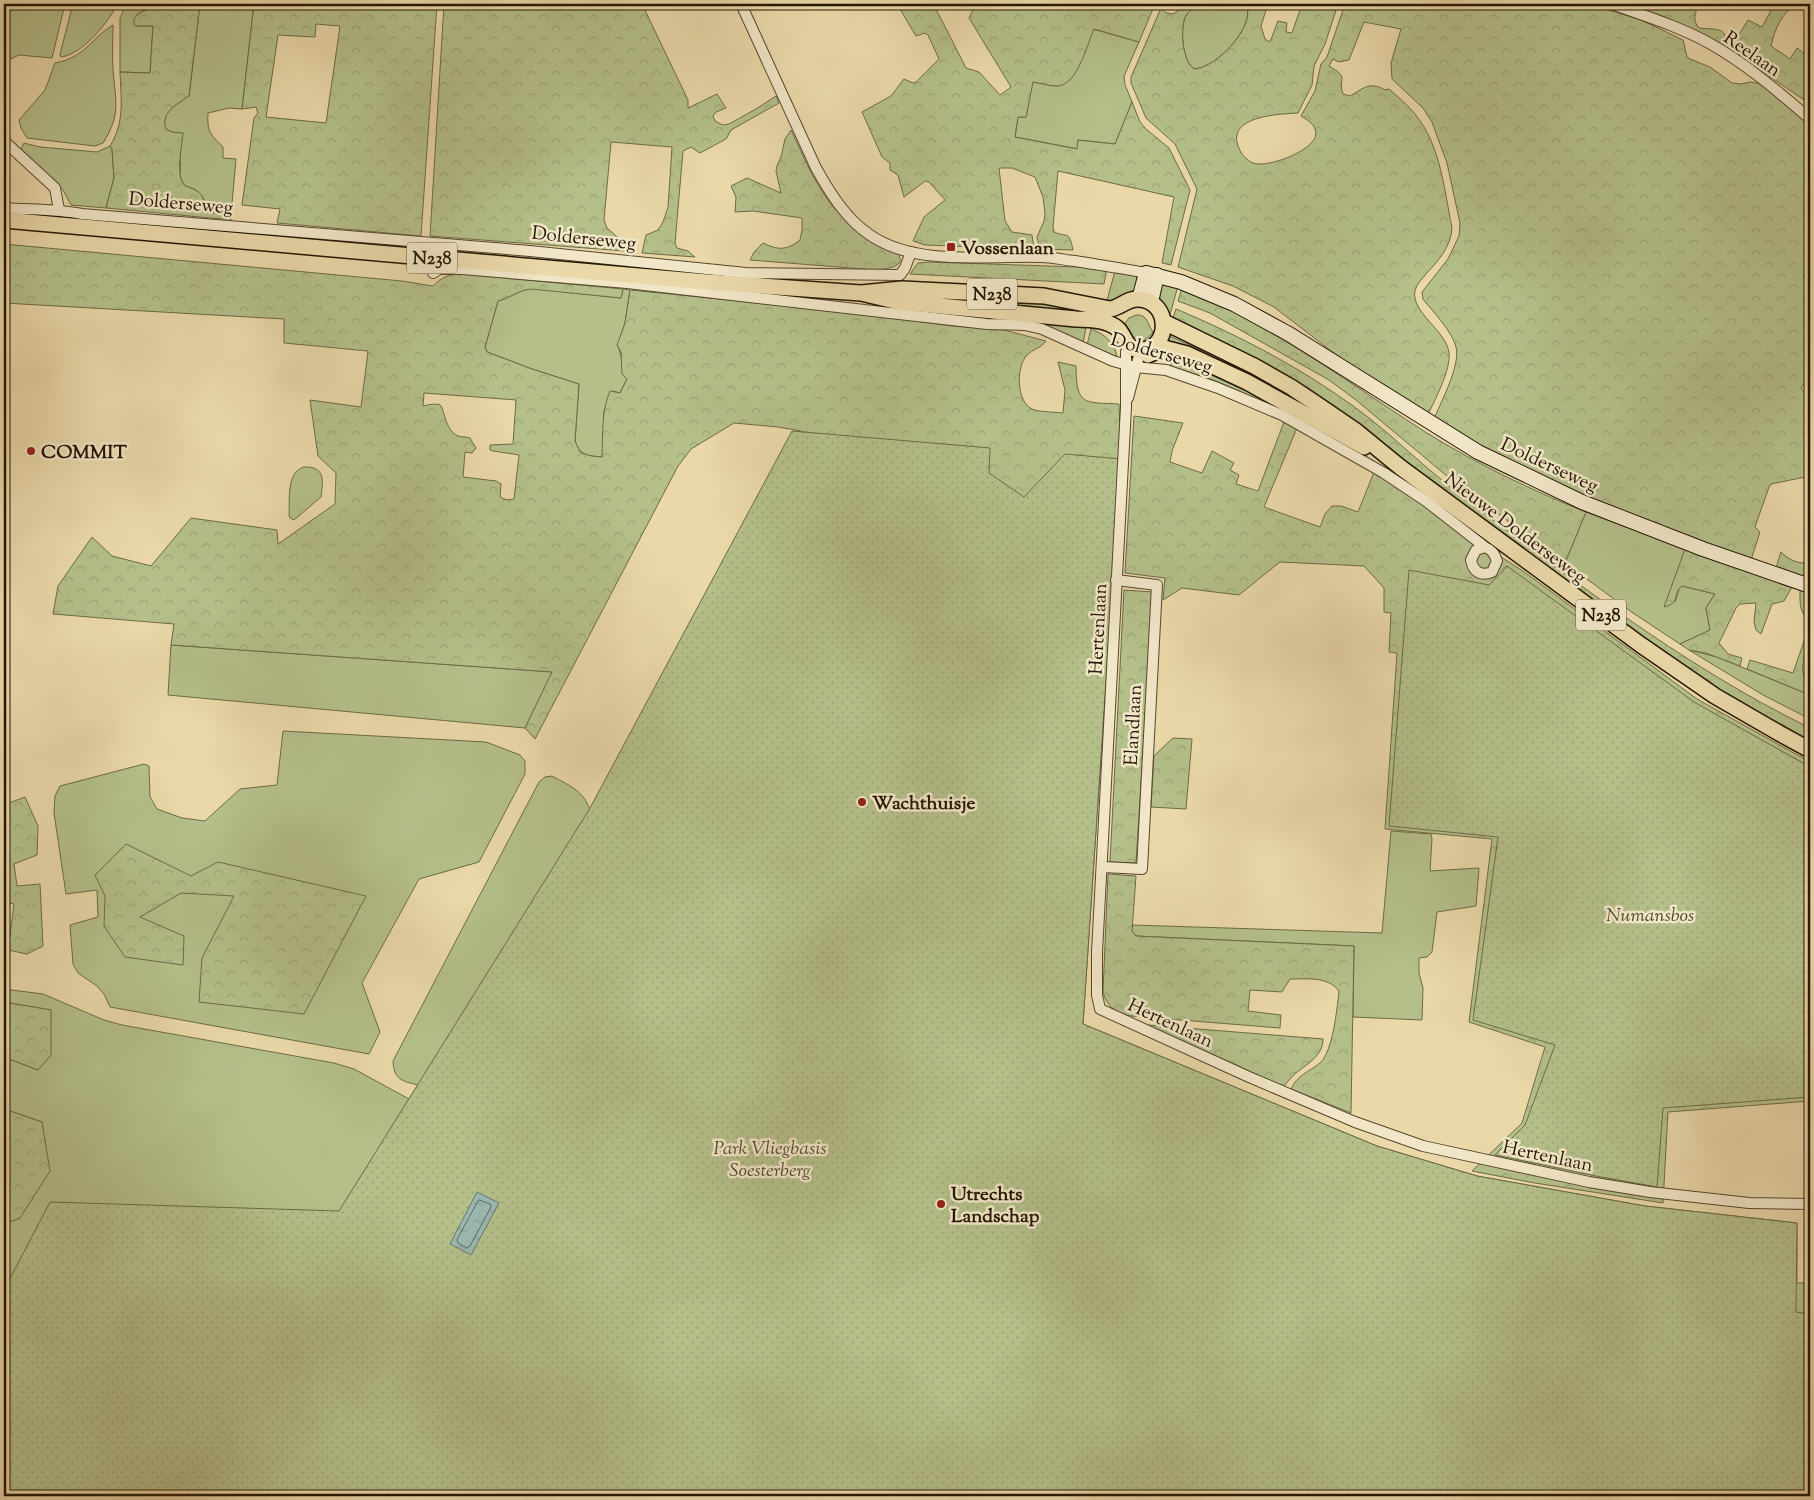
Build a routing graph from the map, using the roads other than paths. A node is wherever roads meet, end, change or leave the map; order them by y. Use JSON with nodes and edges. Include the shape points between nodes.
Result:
{"nodes":[{"id":1,"x":741,"y":4,"type":"edge"},
{"id":2,"x":1612,"y":4,"type":"edge"},
{"id":3,"x":1810,"y":119,"type":"edge"},
{"id":4,"x":4,"y":142,"type":"edge"},
{"id":5,"x":4,"y":208,"type":"edge"},
{"id":6,"x":59,"y":210,"type":"junction"},
{"id":7,"x":4,"y":220,"type":"edge"},
{"id":8,"x":911,"y":252,"type":"junction"},
{"id":9,"x":432,"y":272,"type":"dead end"},
{"id":10,"x":1151,"y":274,"type":"junction"},
{"id":11,"x":861,"y":293,"type":"junction"},
{"id":12,"x":1137,"y":303,"type":"junction"},
{"id":13,"x":1163,"y":326,"type":"junction"},
{"id":14,"x":1115,"y":330,"type":"junction"},
{"id":15,"x":1133,"y":358,"type":"junction"},
{"id":16,"x":1400,"y":467,"type":"junction"},
{"id":17,"x":1485,"y":547,"type":"dead end"},
{"id":18,"x":1116,"y":580,"type":"junction"},
{"id":19,"x":1810,"y":586,"type":"edge"},
{"id":20,"x":1810,"y":750,"type":"edge"},
{"id":21,"x":1103,"y":867,"type":"junction"},
{"id":22,"x":1810,"y":1204,"type":"edge"}],
"edges":[{"from":1,"to":8,"type":"street","via":[[829,190],[844,211],[869,235]]},
{"from":2,"to":3,"type":"street","name":"Reelaan","via":[[1710,44],[1770,85]]},
{"from":4,"to":6,"type":"street","via":[[55,188]]},
{"from":5,"to":6,"type":"street","name":"Dolderseweg"},
{"from":6,"to":8,"type":"street","name":"Dolderseweg","via":[[746,273],[900,275]]},
{"from":7,"to":11,"type":"main road","name":"Dolderseweg","number":"N238"},
{"from":8,"to":10,"type":"street","name":"Dolderseweg","via":[[950,256],[1043,257]]},
{"from":9,"to":15,"type":"street","name":"Dolderseweg","via":[[462,269],[627,283],[987,324],[1025,325]]},
{"from":10,"to":12,"type":"main road"},
{"from":10,"to":19,"type":"main road","name":"Dolderseweg","via":[[1181,282],[1234,304],[1478,452],[1582,502]]},
{"from":11,"to":12,"type":"main road","name":"Dolderseweg","number":"N238","via":[[902,289],[1044,296],[1110,309]]},
{"from":11,"to":14,"type":"main road","name":"Dolderseweg","number":"N238","via":[[899,302],[1076,319],[1084,324]]},
{"from":12,"to":13,"type":"main road","via":[[1160,311]]},
{"from":12,"to":14,"type":"main road","via":[[1122,313]]},
{"from":13,"to":15,"type":"main road","via":[[1161,336],[1154,344]]},
{"from":13,"to":16,"type":"main road","name":"Nieuwe Dolderseweg","number":"N238","via":[[1198,337],[1291,387],[1356,431]]},
{"from":14,"to":15,"type":"main road","via":[[1120,347]]},
{"from":15,"to":16,"type":"main road","name":"Nieuwe Dolderseweg","number":"N238","via":[[1164,348],[1173,349],[1247,382]]},
{"from":15,"to":17,"type":"street","name":"Dolderseweg","via":[[1282,415],[1384,473]]},
{"from":15,"to":18,"type":"street","name":"Hertenlaan","via":[[1131,391],[1126,407]]},
{"from":16,"to":20,"type":"main road","name":"Nieuwe Dolderseweg","number":"N238","via":[[1641,645],[1724,701]]},
{"from":18,"to":21,"type":"street","name":"Hertenlaan"},
{"from":18,"to":21,"type":"street","name":"Elandlaan","via":[[1157,585],[1142,869]]},
{"from":21,"to":22,"type":"street","name":"Hertenlaan","via":[[1097,952],[1100,1009],[1355,1122],[1423,1146],[1589,1182],[1642,1190],[1749,1203]]}]}
